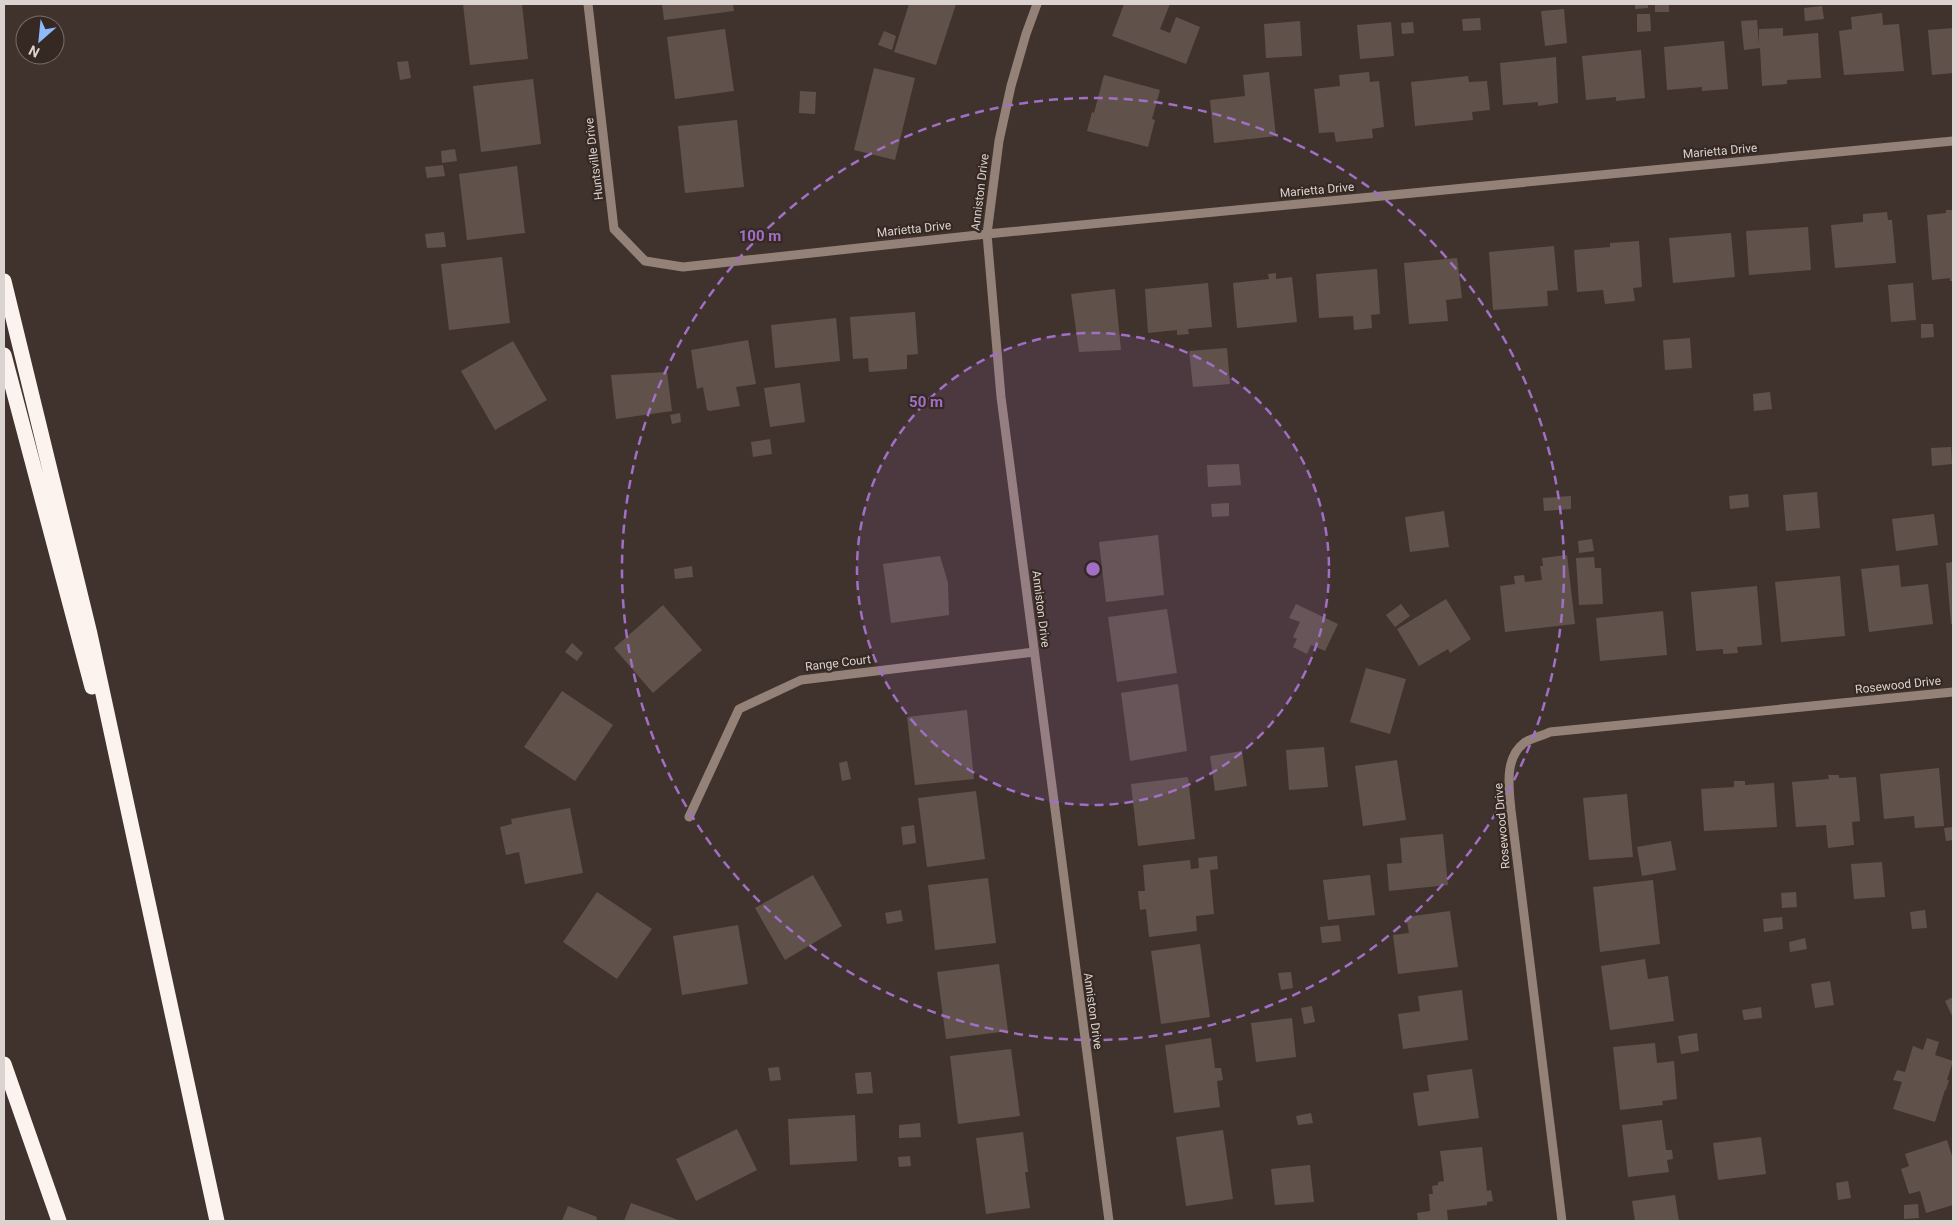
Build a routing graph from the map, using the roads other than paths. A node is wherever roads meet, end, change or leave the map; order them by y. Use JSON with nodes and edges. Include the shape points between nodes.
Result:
{"nodes":[{"id":1,"x":588,"y":4,"type":"edge"},
{"id":2,"x":1037,"y":4,"type":"edge"},
{"id":3,"x":1953,"y":141,"type":"edge"},
{"id":4,"x":987,"y":234,"type":"junction"},
{"id":5,"x":684,"y":267,"type":"joint"},
{"id":6,"x":4,"y":281,"type":"edge"},
{"id":7,"x":4,"y":355,"type":"edge"},
{"id":8,"x":1034,"y":652,"type":"junction"},
{"id":9,"x":1953,"y":692,"type":"edge"},
{"id":10,"x":689,"y":817,"type":"dead end"},
{"id":11,"x":4,"y":1064,"type":"edge"},
{"id":12,"x":59,"y":1221,"type":"edge"},
{"id":13,"x":217,"y":1221,"type":"edge"},
{"id":14,"x":1108,"y":1221,"type":"edge"},
{"id":15,"x":1562,"y":1221,"type":"edge"}],
"edges":[{"from":1,"to":5,"type":"street","name":"Huntsville Drive","via":[[614,229],[645,261]]},
{"from":2,"to":4,"type":"street","name":"Anniston Drive","via":[[1016,69],[999,141]]},
{"from":3,"to":4,"type":"street","name":"Marietta Drive"},
{"from":4,"to":5,"type":"street","name":"Marietta Drive"},
{"from":4,"to":8,"type":"street","name":"Anniston Drive","via":[[1001,396]]},
{"from":6,"to":13,"type":"highway","via":[[90,634]]},
{"from":7,"to":13,"type":"highway","via":[[130,833]]},
{"from":8,"to":10,"type":"street","name":"Range Court","via":[[801,680],[739,709]]},
{"from":8,"to":14,"type":"street","name":"Anniston Drive"},
{"from":9,"to":15,"type":"street","name":"Rosewood Drive","via":[[1550,732],[1525,742],[1517,750],[1508,784]]},
{"from":11,"to":12,"type":"highway"}]}
